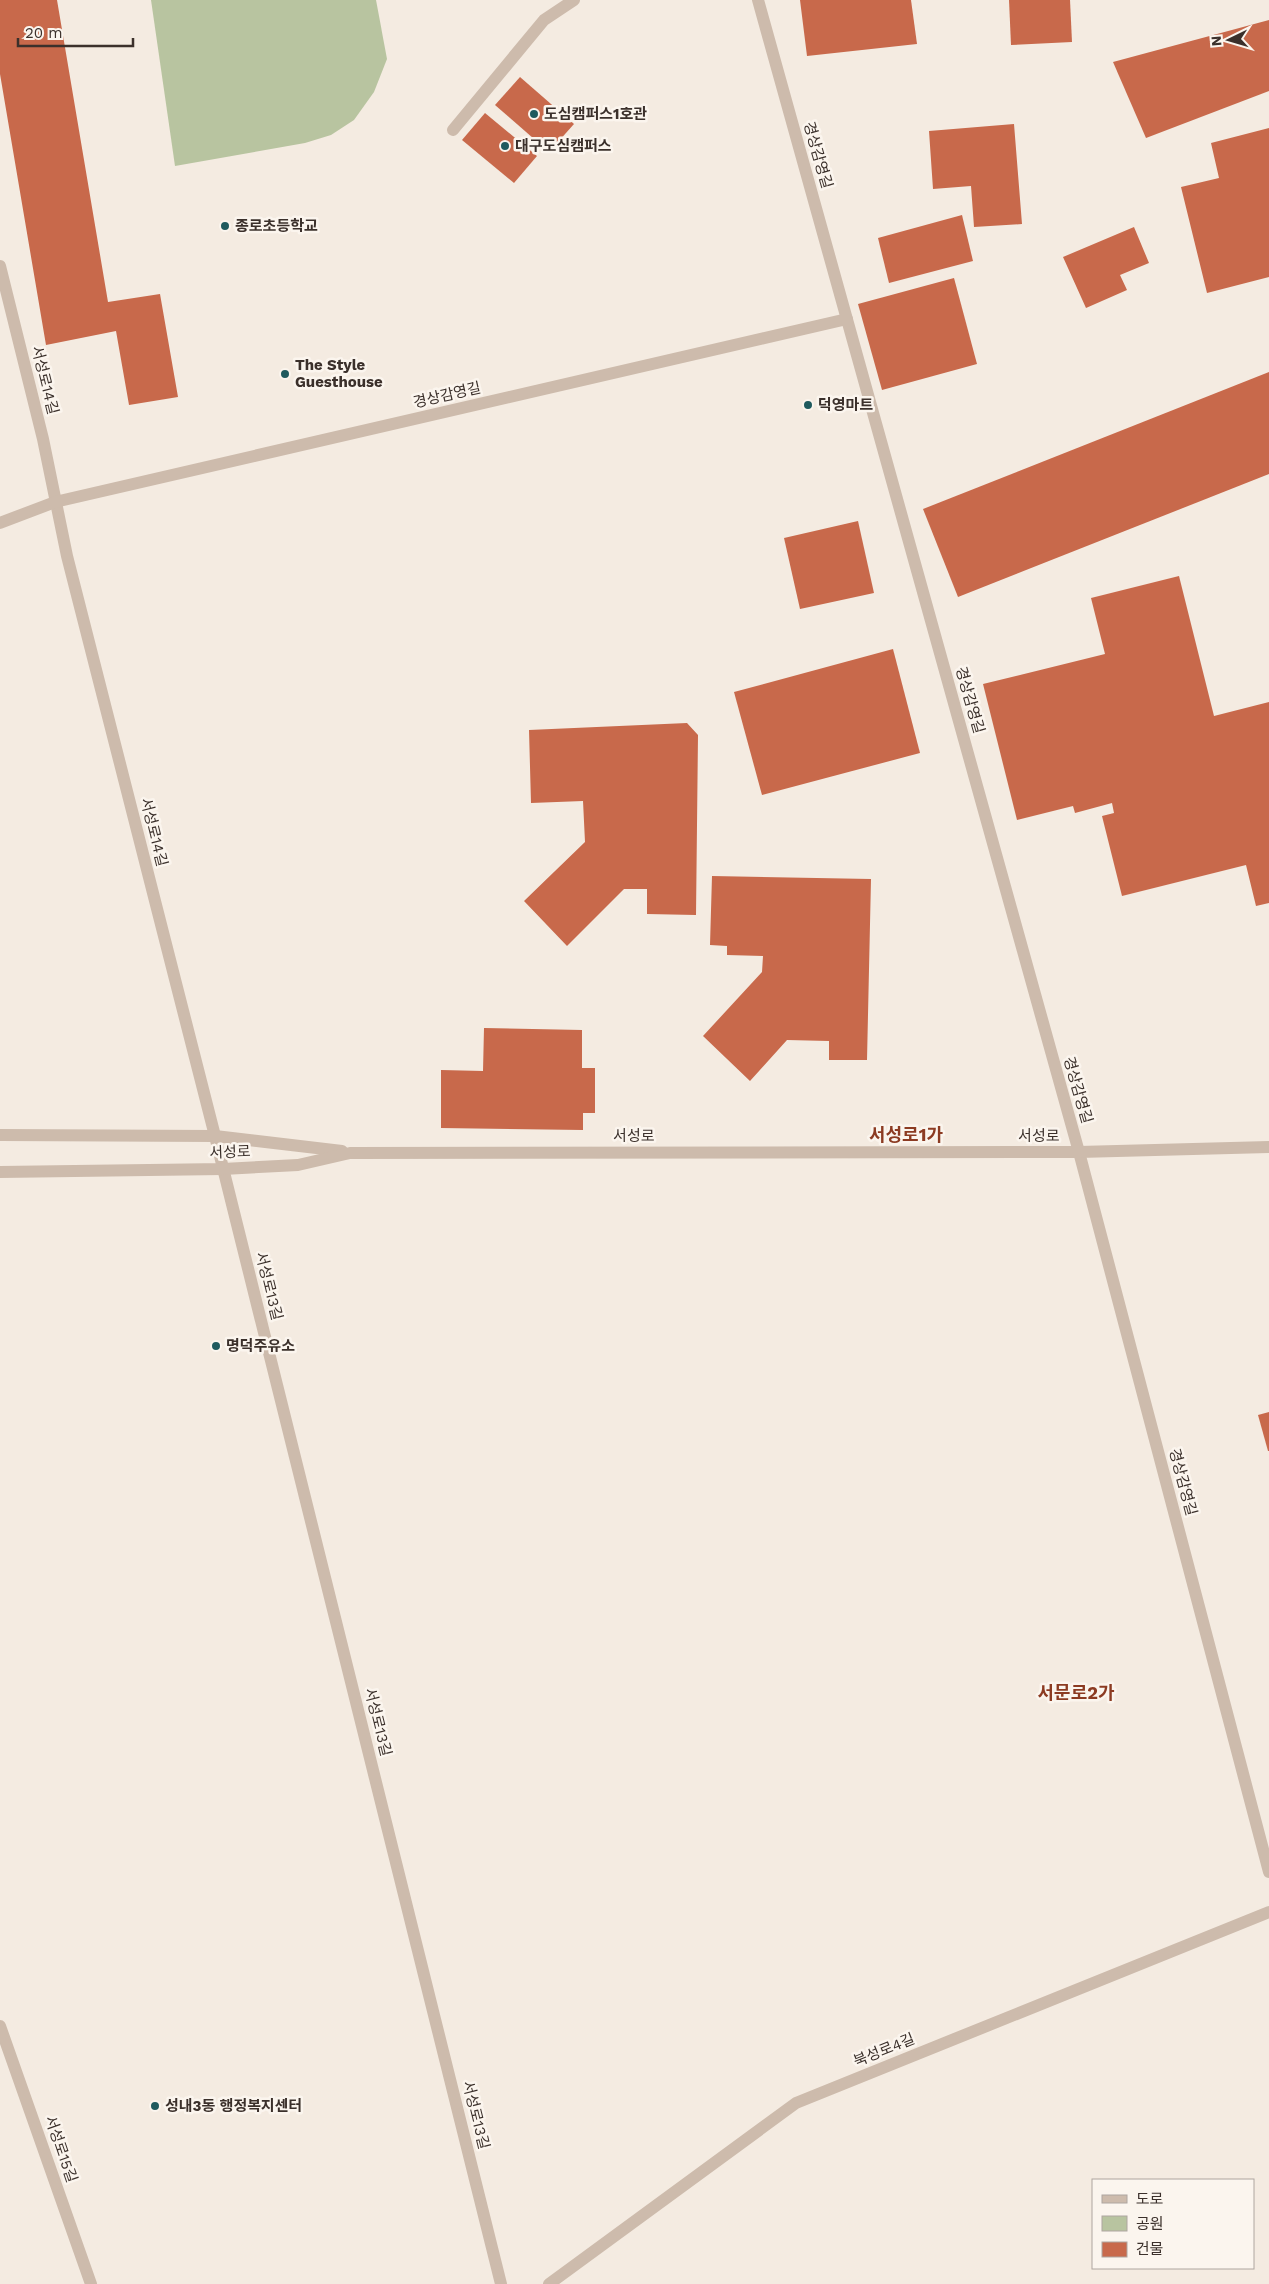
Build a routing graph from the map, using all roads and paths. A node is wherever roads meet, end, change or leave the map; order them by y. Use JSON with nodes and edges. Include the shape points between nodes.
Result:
{"nodes":[{"id":1,"x":574,"y":0,"type":"edge"},
{"id":2,"x":758,"y":0,"type":"edge"},
{"id":3,"x":452,"y":130,"type":"dead end"},
{"id":4,"x":0,"y":266,"type":"edge"},
{"id":5,"x":847,"y":319,"type":"junction"},
{"id":6,"x":54,"y":502,"type":"junction"},
{"id":7,"x":0,"y":523,"type":"edge"},
{"id":8,"x":0,"y":1135,"type":"edge"},
{"id":9,"x":215,"y":1136,"type":"junction"},
{"id":10,"x":1269,"y":1147,"type":"edge"},
{"id":11,"x":350,"y":1152,"type":"junction"},
{"id":12,"x":1079,"y":1152,"type":"junction"},
{"id":13,"x":223,"y":1169,"type":"junction"},
{"id":14,"x":0,"y":1172,"type":"edge"},
{"id":15,"x":1269,"y":1872,"type":"edge"},
{"id":16,"x":1269,"y":1912,"type":"edge"},
{"id":17,"x":0,"y":2026,"type":"edge"},
{"id":18,"x":91,"y":2284,"type":"edge"},
{"id":19,"x":501,"y":2284,"type":"edge"},
{"id":20,"x":549,"y":2284,"type":"edge"}],
"edges":[{"from":1,"to":3,"type":"street","via":[[544,20]]},
{"from":2,"to":5,"type":"street","name":"경상감영길"},
{"from":4,"to":6,"type":"street","name":"서성로14길","via":[[43,439]]},
{"from":5,"to":6,"type":"street","name":"경상감영길"},
{"from":5,"to":12,"type":"street","name":"경상감영길"},
{"from":6,"to":7,"type":"street"},
{"from":6,"to":9,"type":"street","name":"서성로14길"},
{"from":8,"to":9,"type":"street","name":"서성로"},
{"from":9,"to":11,"type":"street","name":"서성로"},
{"from":9,"to":13,"type":"street","name":"서성로14길"},
{"from":10,"to":12,"type":"street","name":"서성로"},
{"from":11,"to":12,"type":"street","name":"서성로"},
{"from":11,"to":13,"type":"street","name":"서성로","via":[[298,1165]]},
{"from":12,"to":15,"type":"street","name":"경상감영길"},
{"from":13,"to":14,"type":"street","name":"서성로"},
{"from":13,"to":19,"type":"street","name":"서성로13길"},
{"from":16,"to":20,"type":"street","name":"북성로4길","via":[[796,2103]]},
{"from":17,"to":18,"type":"street","name":"서성로15길"}]}
